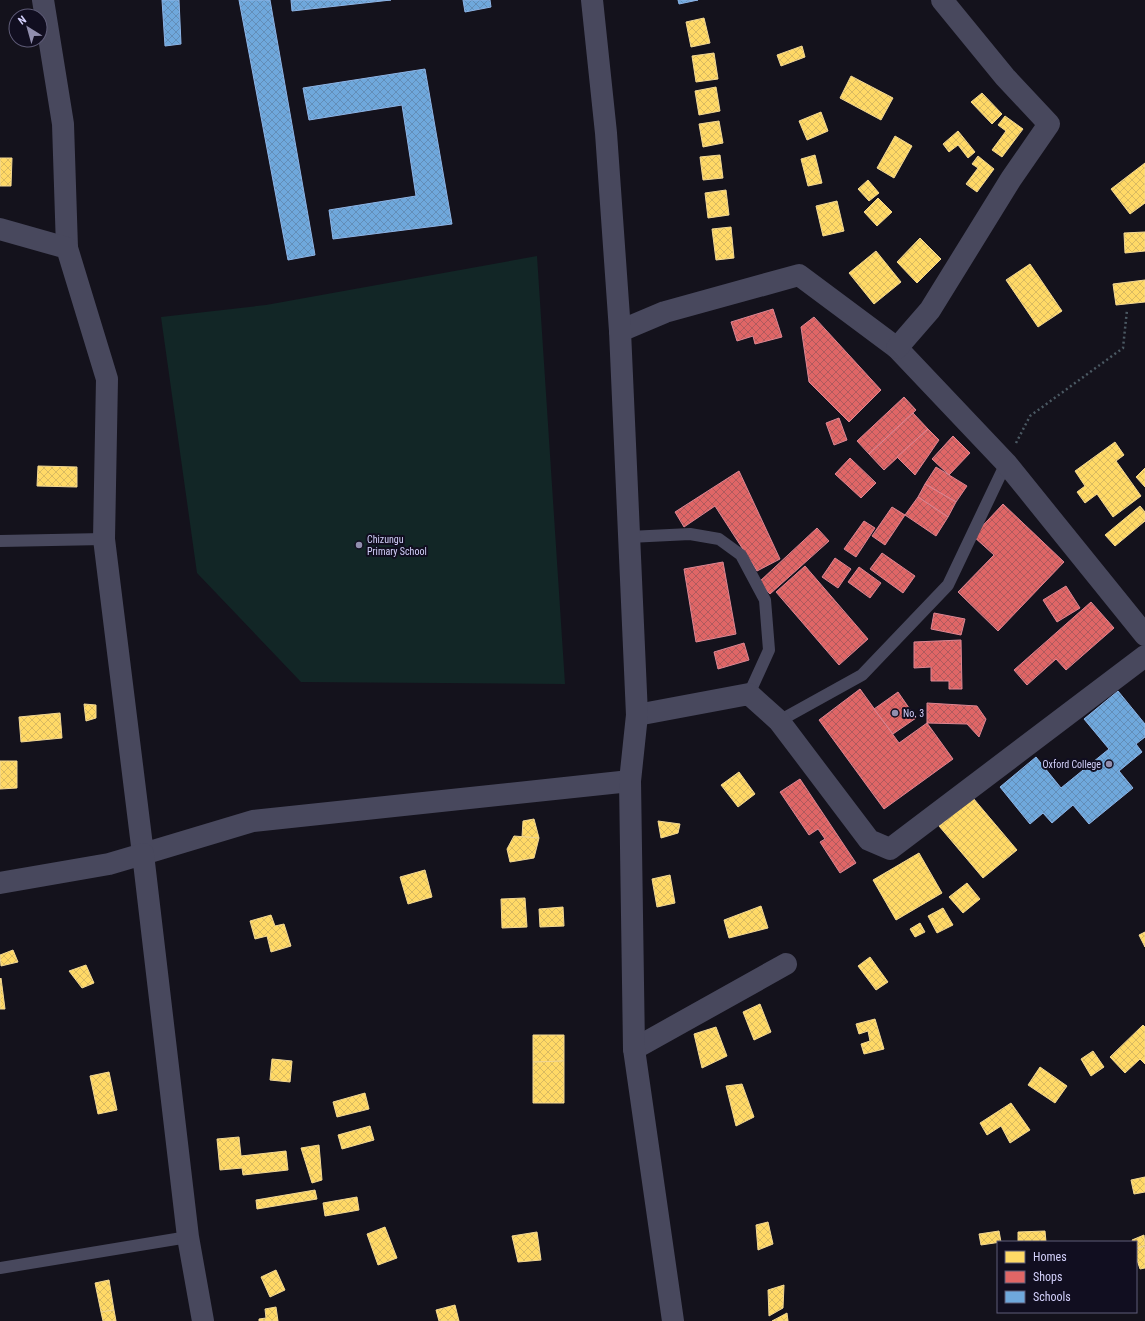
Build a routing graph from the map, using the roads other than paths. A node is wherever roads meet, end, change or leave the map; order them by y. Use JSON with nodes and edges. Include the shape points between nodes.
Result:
{"nodes":[{"id":1,"x":43,"y":0,"type":"edge"},
{"id":2,"x":592,"y":0,"type":"edge"},
{"id":3,"x":942,"y":0,"type":"edge"},
{"id":4,"x":0,"y":228,"type":"edge"},
{"id":5,"x":67,"y":248,"type":"junction"},
{"id":6,"x":620,"y":331,"type":"junction"},
{"id":7,"x":897,"y":348,"type":"junction"},
{"id":8,"x":1006,"y":463,"type":"junction"},
{"id":9,"x":629,"y":537,"type":"junction"},
{"id":10,"x":104,"y":539,"type":"junction"},
{"id":11,"x":0,"y":541,"type":"edge"},
{"id":12,"x":1145,"y":635,"type":"edge"},
{"id":13,"x":1145,"y":656,"type":"edge"},
{"id":14,"x":749,"y":694,"type":"junction"},
{"id":15,"x":637,"y":715,"type":"junction"},
{"id":16,"x":779,"y":721,"type":"junction"},
{"id":17,"x":630,"y":781,"type":"junction"},
{"id":18,"x":143,"y":854,"type":"junction"},
{"id":19,"x":0,"y":883,"type":"edge"},
{"id":20,"x":786,"y":964,"type":"dead end"},
{"id":21,"x":634,"y":1049,"type":"junction"},
{"id":22,"x":188,"y":1237,"type":"junction"},
{"id":23,"x":0,"y":1268,"type":"edge"},
{"id":24,"x":203,"y":1321,"type":"edge"},
{"id":25,"x":673,"y":1321,"type":"edge"}],
"edges":[{"from":1,"to":5,"type":"street","via":[[62,124]]},
{"from":2,"to":6,"type":"street","via":[[606,133]]},
{"from":3,"to":7,"type":"street","via":[[1005,77],[1049,124],[1011,179],[930,310]]},
{"from":4,"to":5,"type":"street"},
{"from":5,"to":10,"type":"street","via":[[106,379]]},
{"from":6,"to":7,"type":"street","via":[[665,312],[799,275]]},
{"from":6,"to":9,"type":"street"},
{"from":7,"to":8,"type":"street"},
{"from":8,"to":12,"type":"street"},
{"from":8,"to":16,"type":"lane","via":[[948,585],[862,675]]},
{"from":9,"to":14,"type":"lane","via":[[690,534],[719,540],[741,555],[765,600],[769,650]]},
{"from":9,"to":15,"type":"street"},
{"from":10,"to":11,"type":"lane"},
{"from":10,"to":18,"type":"street"},
{"from":13,"to":16,"type":"street","via":[[890,849],[869,840]]},
{"from":14,"to":15,"type":"street"},
{"from":14,"to":16,"type":"street"},
{"from":15,"to":17,"type":"street"},
{"from":17,"to":18,"type":"street","via":[[253,821]]},
{"from":17,"to":21,"type":"street"},
{"from":18,"to":19,"type":"street","via":[[109,864]]},
{"from":18,"to":22,"type":"street"},
{"from":20,"to":21,"type":"street"},
{"from":21,"to":25,"type":"street"},
{"from":22,"to":23,"type":"lane"},
{"from":22,"to":24,"type":"street"}]}
